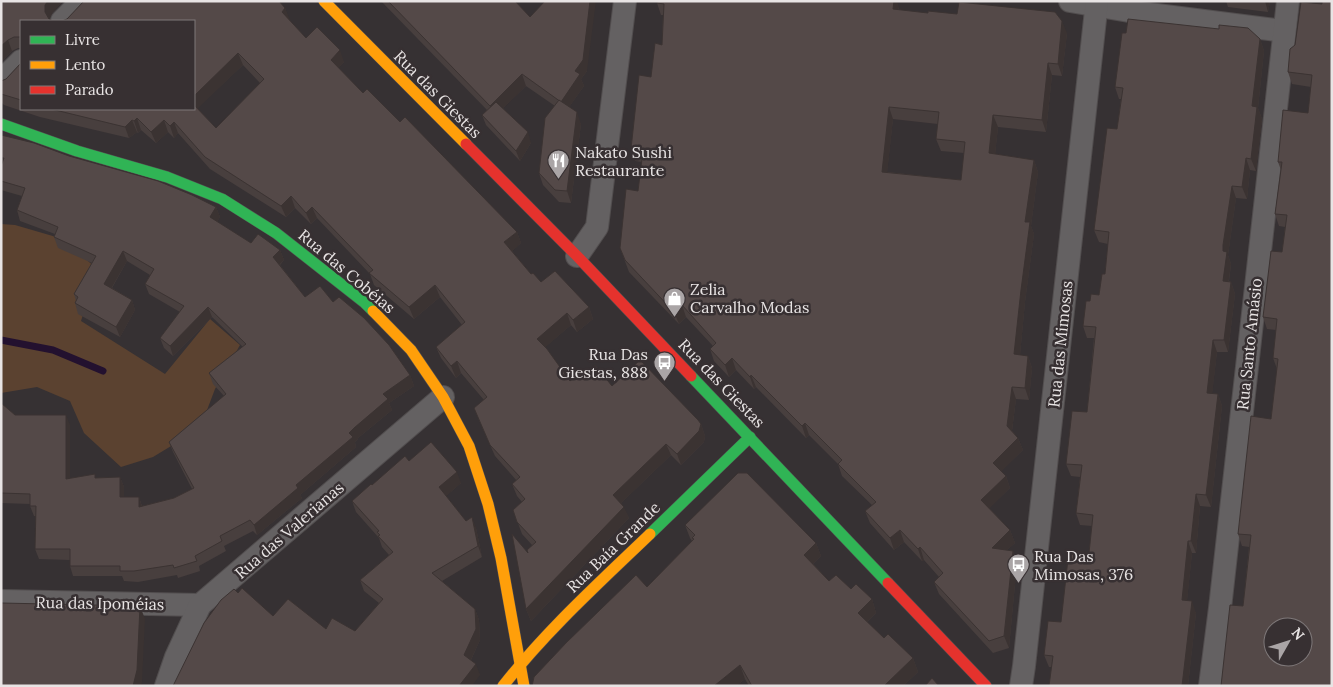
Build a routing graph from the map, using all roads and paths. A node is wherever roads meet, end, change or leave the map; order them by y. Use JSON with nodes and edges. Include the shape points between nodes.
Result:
{"nodes":[{"id":1,"x":82,"y":1,"type":"edge"},
{"id":2,"x":324,"y":1,"type":"edge"},
{"id":3,"x":626,"y":1,"type":"edge"},
{"id":4,"x":1070,"y":1,"type":"edge"},
{"id":5,"x":1288,"y":1,"type":"edge"},
{"id":6,"x":1097,"y":3,"type":"edge"},
{"id":7,"x":63,"y":20,"type":"edge"},
{"id":8,"x":1284,"y":31,"type":"junction"},
{"id":9,"x":20,"y":62,"type":"edge"},
{"id":10,"x":1,"y":81,"type":"edge"},
{"id":11,"x":1,"y":124,"type":"edge"},
{"id":12,"x":577,"y":256,"type":"junction"},
{"id":13,"x":443,"y":397,"type":"junction"},
{"id":14,"x":750,"y":436,"type":"junction"},
{"id":15,"x":1,"y":601,"type":"edge"},
{"id":16,"x":200,"y":605,"type":"junction"},
{"id":17,"x":521,"y":663,"type":"junction"},
{"id":18,"x":166,"y":686,"type":"edge"},
{"id":19,"x":503,"y":686,"type":"edge"},
{"id":20,"x":524,"y":686,"type":"edge"},
{"id":21,"x":986,"y":686,"type":"edge"},
{"id":22,"x":1021,"y":686,"type":"edge"},
{"id":23,"x":1210,"y":686,"type":"edge"}],
"edges":[{"from":1,"to":7,"type":"street"},
{"from":2,"to":12,"type":"main road","name":"Rua das Giestas"},
{"from":3,"to":12,"type":"street","via":[[598,227]]},
{"from":4,"to":6,"type":"street"},
{"from":5,"to":8,"type":"street","name":"Rua Santo Amásio"},
{"from":6,"to":8,"type":"street","via":[[1141,13]]},
{"from":6,"to":22,"type":"street","name":"Rua das Mimosas"},
{"from":8,"to":23,"type":"street","name":"Rua Santo Amásio"},
{"from":9,"to":10,"type":"street"},
{"from":11,"to":13,"type":"main road","name":"Rua das Cobéias","via":[[77,151],[167,177],[230,204],[276,233],[365,303],[411,350]]},
{"from":12,"to":14,"type":"main road","name":"Rua das Giestas"},
{"from":13,"to":16,"type":"street","name":"Rua das Valerianas"},
{"from":13,"to":17,"type":"main road","name":"Rua das Cobéias","via":[[469,446],[488,504]]},
{"from":14,"to":17,"type":"main road","name":"Rua Baía Grande"},
{"from":14,"to":21,"type":"main road","name":"Rua das Giestas"},
{"from":15,"to":16,"type":"street","name":"Rua das Ipoméias"},
{"from":16,"to":18,"type":"street","name":"Rua das Valerianas"},
{"from":17,"to":19,"type":"main road","name":"Rua Baía Grande"},
{"from":17,"to":20,"type":"main road","name":"Rua das Cobéias"}]}
